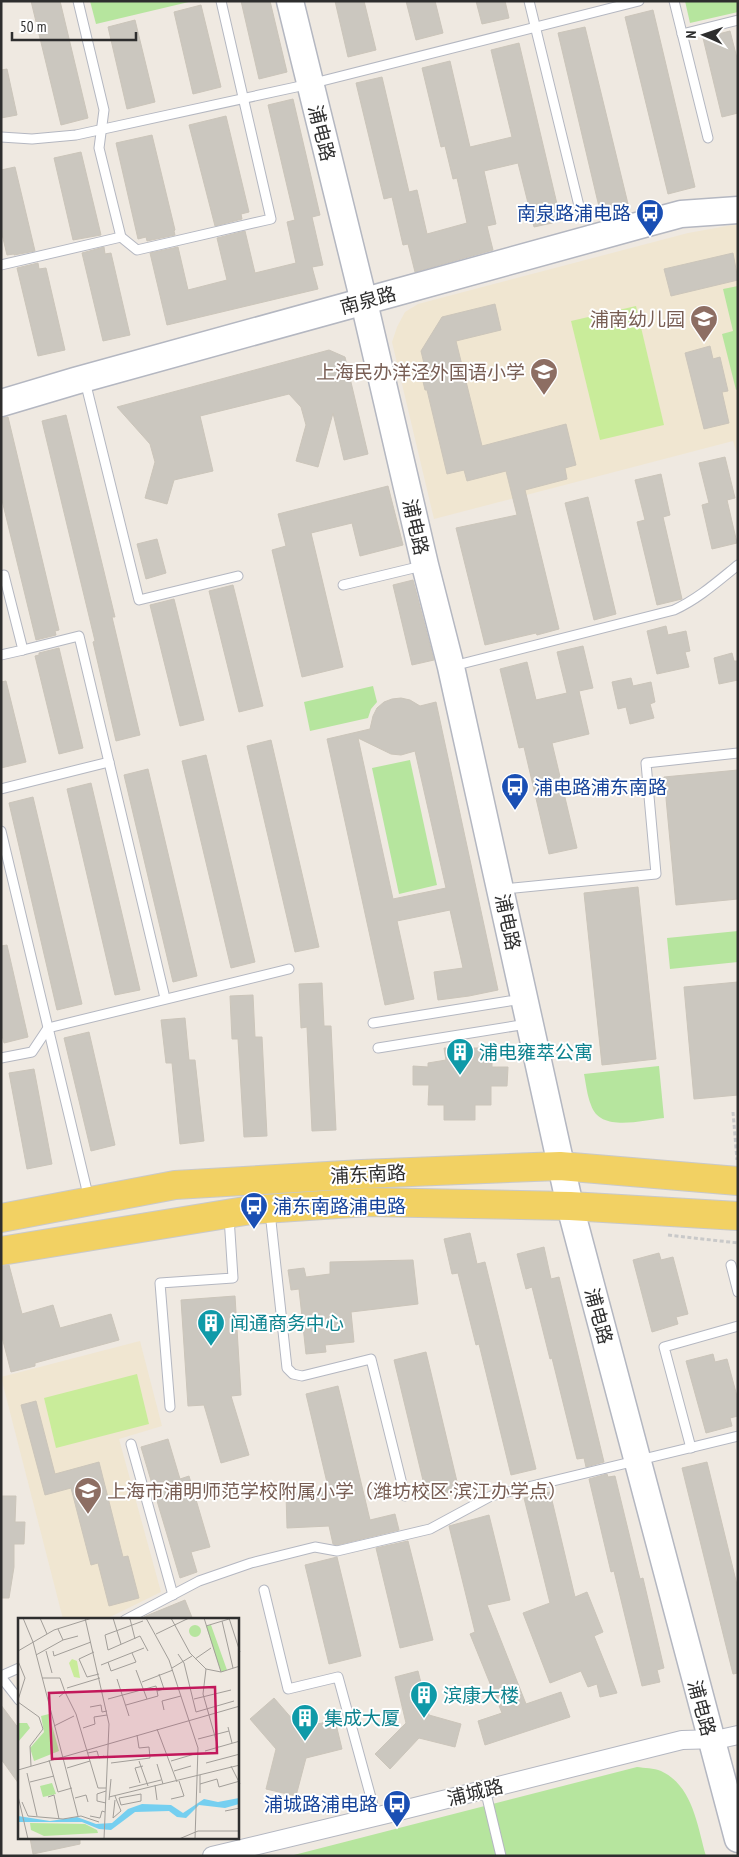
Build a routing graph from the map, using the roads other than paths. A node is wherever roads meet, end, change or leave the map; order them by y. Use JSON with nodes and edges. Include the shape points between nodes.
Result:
{"nodes":[{"id":1,"x":78,"y":1,"type":"edge"},
{"id":2,"x":221,"y":1,"type":"edge"},
{"id":3,"x":290,"y":1,"type":"edge"},
{"id":4,"x":529,"y":1,"type":"edge"},
{"id":5,"x":639,"y":1,"type":"edge"},
{"id":6,"x":674,"y":1,"type":"edge"},
{"id":7,"x":738,"y":20,"type":"edge"},
{"id":8,"x":536,"y":27,"type":"junction"},
{"id":9,"x":682,"y":34,"type":"junction"},
{"id":10,"x":310,"y":84,"type":"junction"},
{"id":11,"x":244,"y":98,"type":"junction"},
{"id":12,"x":102,"y":130,"type":"junction"},
{"id":13,"x":1,"y":138,"type":"edge"},
{"id":14,"x":708,"y":138,"type":"dead end"},
{"id":15,"x":580,"y":210,"type":"dead end"},
{"id":16,"x":737,"y":213,"type":"edge"},
{"id":17,"x":120,"y":236,"type":"junction"},
{"id":18,"x":1,"y":265,"type":"edge"},
{"id":19,"x":364,"y":302,"type":"junction"},
{"id":20,"x":85,"y":378,"type":"junction"},
{"id":21,"x":1,"y":403,"type":"edge"},
{"id":22,"x":425,"y":565,"type":"junction"},
{"id":23,"x":738,"y":565,"type":"edge"},
{"id":24,"x":1,"y":576,"type":"edge"},
{"id":25,"x":238,"y":576,"type":"dead end"},
{"id":26,"x":343,"y":585,"type":"dead end"},
{"id":27,"x":23,"y":650,"type":"junction"},
{"id":28,"x":1,"y":655,"type":"edge"},
{"id":29,"x":451,"y":667,"type":"junction"},
{"id":30,"x":738,"y":753,"type":"edge"},
{"id":31,"x":109,"y":762,"type":"junction"},
{"id":32,"x":1,"y":789,"type":"edge"},
{"id":33,"x":1,"y":831,"type":"edge"},
{"id":34,"x":500,"y":890,"type":"junction"},
{"id":35,"x":288,"y":969,"type":"dead end"},
{"id":36,"x":165,"y":998,"type":"junction"},
{"id":37,"x":527,"y":1011,"type":"junction"},
{"id":38,"x":373,"y":1023,"type":"dead end"},
{"id":39,"x":48,"y":1028,"type":"junction"},
{"id":40,"x":378,"y":1048,"type":"dead end"},
{"id":41,"x":1,"y":1058,"type":"edge"},
{"id":42,"x":560,"y":1166,"type":"junction"},
{"id":43,"x":737,"y":1181,"type":"edge"},
{"id":44,"x":89,"y":1202,"type":"junction"},
{"id":45,"x":570,"y":1206,"type":"junction"},
{"id":46,"x":270,"y":1209,"type":"junction"},
{"id":47,"x":229,"y":1214,"type":"junction"},
{"id":48,"x":738,"y":1216,"type":"edge"},
{"id":49,"x":1,"y":1218,"type":"edge"},
{"id":50,"x":1,"y":1251,"type":"edge"},
{"id":51,"x":731,"y":1265,"type":"dead end"},
{"id":52,"x":738,"y":1292,"type":"edge"},
{"id":53,"x":738,"y":1326,"type":"edge"},
{"id":54,"x":170,"y":1407,"type":"dead end"},
{"id":55,"x":738,"y":1436,"type":"edge"},
{"id":56,"x":131,"y":1444,"type":"dead end"},
{"id":57,"x":691,"y":1448,"type":"junction"},
{"id":58,"x":637,"y":1460,"type":"junction"},
{"id":59,"x":405,"y":1496,"type":"dead end"},
{"id":60,"x":264,"y":1590,"type":"dead end"},
{"id":61,"x":173,"y":1595,"type":"junction"},
{"id":62,"x":129,"y":1618,"type":"edge"},
{"id":63,"x":18,"y":1668,"type":"edge"},
{"id":64,"x":1,"y":1676,"type":"edge"},
{"id":65,"x":18,"y":1699,"type":"edge"},
{"id":66,"x":738,"y":1735,"type":"edge"},
{"id":67,"x":711,"y":1740,"type":"junction"},
{"id":68,"x":485,"y":1789,"type":"junction"},
{"id":69,"x":376,"y":1816,"type":"junction"},
{"id":70,"x":738,"y":1839,"type":"edge"},
{"id":71,"x":212,"y":1856,"type":"edge"},
{"id":72,"x":501,"y":1856,"type":"edge"}],
"edges":[{"from":1,"to":12,"type":"lane","via":[[104,110]]},
{"from":2,"to":11,"type":"lane"},
{"from":3,"to":10,"type":"street","name":"浦电路"},
{"from":4,"to":8,"type":"lane"},
{"from":5,"to":8,"type":"lane"},
{"from":6,"to":9,"type":"lane"},
{"from":7,"to":9,"type":"lane"},
{"from":8,"to":10,"type":"lane"},
{"from":8,"to":15,"type":"lane"},
{"from":9,"to":14,"type":"lane"},
{"from":10,"to":11,"type":"lane"},
{"from":10,"to":19,"type":"street","name":"浦电路"},
{"from":11,"to":12,"type":"lane"},
{"from":11,"to":17,"type":"lane","via":[[271,219],[137,250]]},
{"from":12,"to":13,"type":"lane","via":[[50,138]]},
{"from":12,"to":17,"type":"lane","via":[[99,148]]},
{"from":16,"to":19,"type":"street","name":"南泉路","via":[[681,214]]},
{"from":17,"to":18,"type":"lane"},
{"from":19,"to":20,"type":"street","name":"南泉路"},
{"from":19,"to":22,"type":"street","name":"浦电路"},
{"from":20,"to":21,"type":"street","name":"南泉路"},
{"from":20,"to":25,"type":"lane","via":[[139,600]]},
{"from":22,"to":26,"type":"lane"},
{"from":22,"to":29,"type":"street","name":"浦电路"},
{"from":23,"to":29,"type":"lane","via":[[703,594],[674,610]]},
{"from":24,"to":27,"type":"lane","via":[[4,575]]},
{"from":27,"to":28,"type":"lane"},
{"from":27,"to":31,"type":"lane","via":[[79,636]]},
{"from":29,"to":34,"type":"street","name":"浦电路"},
{"from":30,"to":34,"type":"lane","via":[[646,763],[656,874]]},
{"from":31,"to":32,"type":"lane"},
{"from":31,"to":36,"type":"lane"},
{"from":33,"to":39,"type":"lane"},
{"from":34,"to":37,"type":"street","name":"浦电路"},
{"from":35,"to":36,"type":"lane"},
{"from":36,"to":39,"type":"lane"},
{"from":37,"to":38,"type":"lane"},
{"from":37,"to":40,"type":"lane"},
{"from":37,"to":42,"type":"street","name":"浦电路"},
{"from":39,"to":41,"type":"lane","via":[[32,1052]]},
{"from":39,"to":44,"type":"lane"},
{"from":42,"to":43,"type":"main road","name":"浦东南路"},
{"from":42,"to":44,"type":"main road","name":"浦东南路","via":[[175,1185]]},
{"from":42,"to":45,"type":"street","name":"浦电路"},
{"from":44,"to":49,"type":"main road","name":"浦东南路"},
{"from":45,"to":46,"type":"main road","name":"浦东南路","via":[[367,1202]]},
{"from":45,"to":48,"type":"main road","name":"浦东南路"},
{"from":45,"to":58,"type":"street","name":"浦电路"},
{"from":46,"to":47,"type":"main road","name":"浦东南路"},
{"from":46,"to":59,"type":"lane","via":[[287,1368],[302,1376],[371,1359]]},
{"from":47,"to":50,"type":"main road","name":"浦东南路"},
{"from":47,"to":54,"type":"lane","via":[[233,1278],[160,1283]]},
{"from":51,"to":52,"type":"lane"},
{"from":53,"to":57,"type":"lane","via":[[664,1347]]},
{"from":55,"to":57,"type":"lane"},
{"from":56,"to":61,"type":"lane"},
{"from":57,"to":58,"type":"lane"},
{"from":58,"to":61,"type":"lane","via":[[491,1496],[430,1529],[337,1551],[315,1547],[251,1563],[199,1581]]},
{"from":58,"to":67,"type":"street","name":"浦电路"},
{"from":60,"to":69,"type":"lane","via":[[288,1689],[338,1677]]},
{"from":61,"to":62,"type":"lane"},
{"from":63,"to":64,"type":"lane"},
{"from":64,"to":65,"type":"lane"},
{"from":66,"to":67,"type":"street","name":"浦城路"},
{"from":67,"to":68,"type":"street","name":"浦城路","via":[[682,1740]]},
{"from":67,"to":70,"type":"street","name":"浦电路"},
{"from":68,"to":69,"type":"street","name":"浦城路"},
{"from":68,"to":72,"type":"lane"},
{"from":69,"to":71,"type":"street","name":"浦城路"}]}
